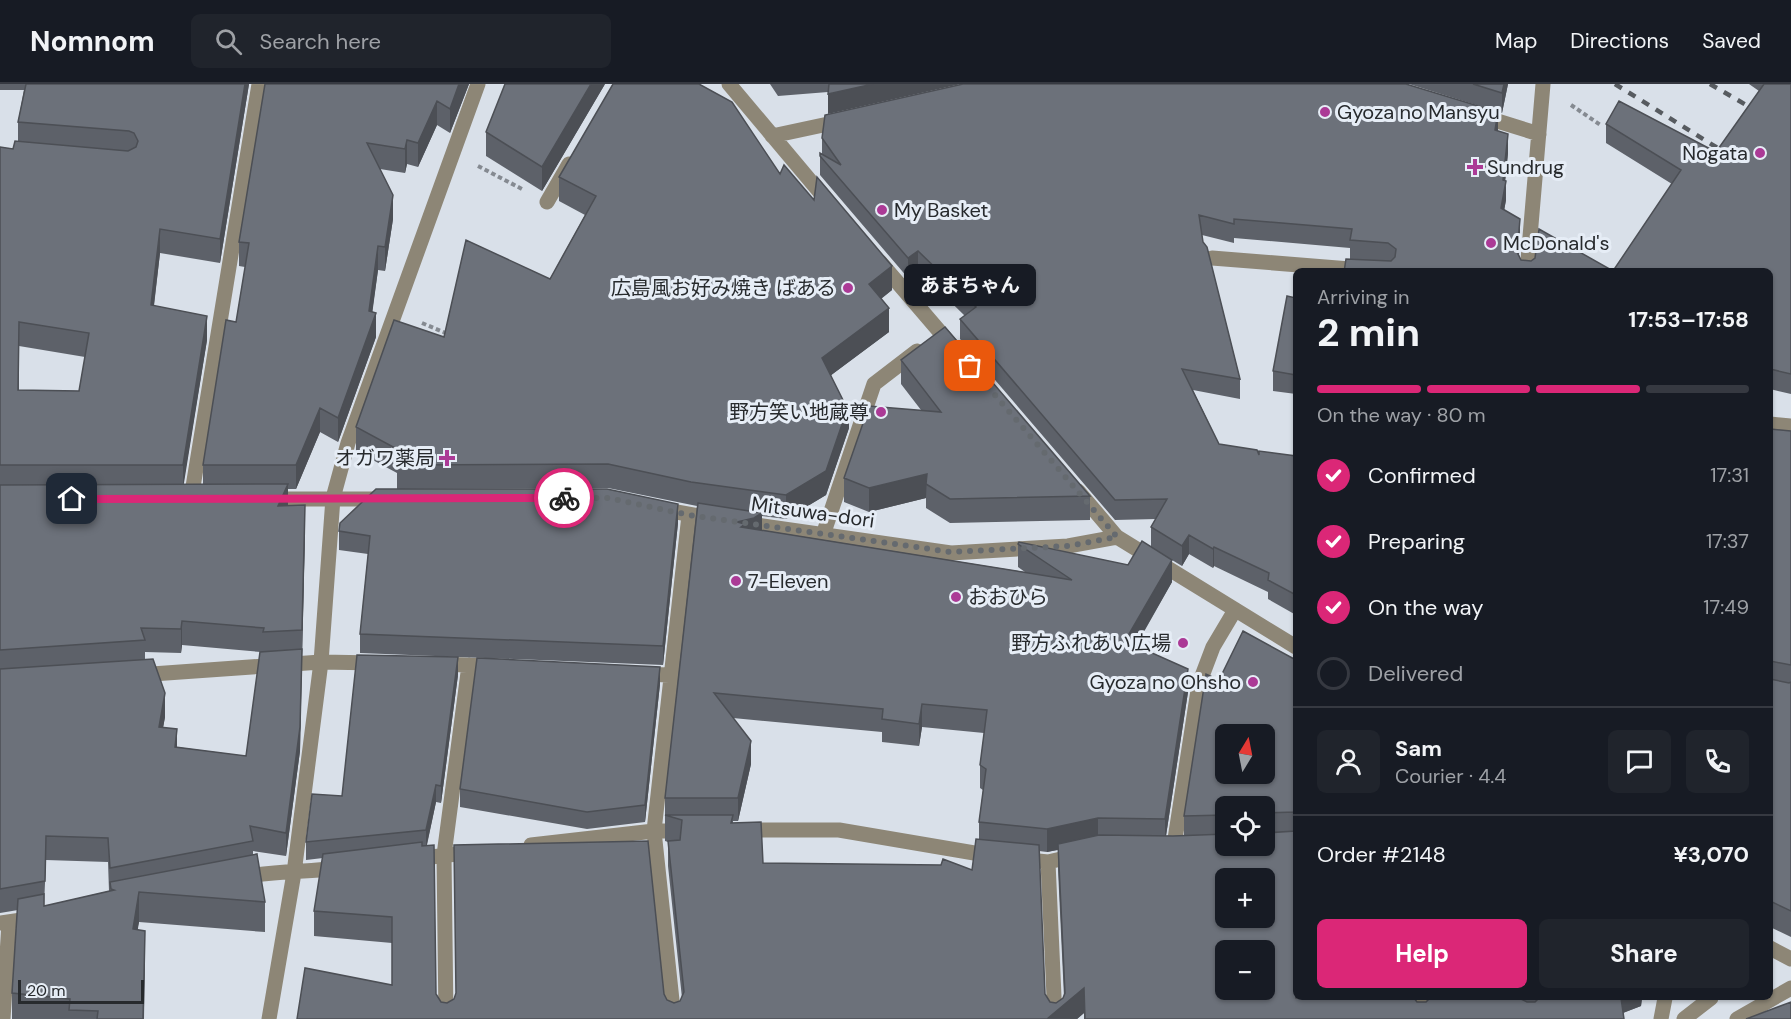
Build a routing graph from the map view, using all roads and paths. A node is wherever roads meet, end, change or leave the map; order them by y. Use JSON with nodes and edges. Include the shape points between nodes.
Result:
{"nodes":[{"id":1,"x":259,"y":84,"type":"edge"},
{"id":2,"x":478,"y":84,"type":"edge"},
{"id":3,"x":729,"y":84,"type":"edge"},
{"id":4,"x":1543,"y":84,"type":"edge"},
{"id":5,"x":1570,"y":105,"type":"dead end"},
{"id":6,"x":1466,"y":112,"type":"edge"},
{"id":7,"x":854,"y":118,"type":"edge"},
{"id":8,"x":1602,"y":126,"type":"dead end"},
{"id":9,"x":1539,"y":134,"type":"junction"},
{"id":10,"x":772,"y":136,"type":"junction"},
{"id":11,"x":454,"y":153,"type":"junction"},
{"id":12,"x":575,"y":153,"type":"edge"},
{"id":13,"x":547,"y":202,"type":"joint"},
{"id":14,"x":841,"y":217,"type":"edge"},
{"id":15,"x":871,"y":252,"type":"edge"},
{"id":16,"x":1212,"y":258,"type":"edge"},
{"id":17,"x":1337,"y":268,"type":"edge"},
{"id":18,"x":1527,"y":268,"type":"edge"},
{"id":19,"x":397,"y":314,"type":"junction"},
{"id":20,"x":940,"y":333,"type":"junction"},
{"id":21,"x":452,"y":335,"type":"edge"},
{"id":22,"x":963,"y":359,"type":"edge"},
{"id":23,"x":1773,"y":424,"type":"edge"},
{"id":24,"x":1791,"y":426,"type":"edge"},
{"id":25,"x":1071,"y":483,"type":"edge"},
{"id":26,"x":333,"y":498,"type":"junction"},
{"id":27,"x":191,"y":499,"type":"edge"},
{"id":28,"x":250,"y":499,"type":"edge"},
{"id":29,"x":402,"y":499,"type":"edge"},
{"id":30,"x":642,"y":505,"type":"edge"},
{"id":31,"x":689,"y":515,"type":"junction"},
{"id":32,"x":823,"y":535,"type":"junction"},
{"id":33,"x":1117,"y":537,"type":"junction"},
{"id":34,"x":1235,"y":610,"type":"junction"},
{"id":35,"x":1293,"y":645,"type":"edge"},
{"id":36,"x":321,"y":662,"type":"junction"},
{"id":37,"x":389,"y":663,"type":"edge"},
{"id":38,"x":423,"y":664,"type":"edge"},
{"id":39,"x":469,"y":665,"type":"junction"},
{"id":40,"x":516,"y":667,"type":"edge"},
{"id":41,"x":622,"y":673,"type":"edge"},
{"id":42,"x":669,"y":675,"type":"junction"},
{"id":43,"x":119,"y":676,"type":"edge"},
{"id":44,"x":723,"y":830,"type":"edge"},
{"id":45,"x":654,"y":831,"type":"junction"},
{"id":46,"x":700,"y":831,"type":"edge"},
{"id":47,"x":514,"y":847,"type":"edge"},
{"id":48,"x":491,"y":850,"type":"edge"},
{"id":49,"x":1098,"y":851,"type":"edge"},
{"id":50,"x":1173,"y":852,"type":"edge"},
{"id":51,"x":444,"y":855,"type":"junction"},
{"id":52,"x":398,"y":861,"type":"edge"},
{"id":53,"x":1048,"y":862,"type":"junction"},
{"id":54,"x":352,"y":866,"type":"edge"},
{"id":55,"x":294,"y":873,"type":"junction"},
{"id":56,"x":229,"y":880,"type":"edge"},
{"id":57,"x":56,"y":914,"type":"edge"},
{"id":58,"x":5,"y":923,"type":"edge"},
{"id":59,"x":1791,"y":988,"type":"edge"},
{"id":60,"x":1773,"y":998,"type":"edge"},
{"id":61,"x":1420,"y":1000,"type":"edge"},
{"id":62,"x":1665,"y":1000,"type":"edge"},
{"id":63,"x":1708,"y":1000,"type":"edge"},
{"id":64,"x":1770,"y":1000,"type":"edge"},
{"id":65,"x":3,"y":1019,"type":"edge"},
{"id":66,"x":269,"y":1019,"type":"edge"},
{"id":67,"x":446,"y":1019,"type":"edge"},
{"id":68,"x":674,"y":1019,"type":"edge"},
{"id":69,"x":1055,"y":1019,"type":"edge"},
{"id":70,"x":1421,"y":1019,"type":"edge"},
{"id":71,"x":1662,"y":1019,"type":"edge"},
{"id":72,"x":1684,"y":1019,"type":"edge"},
{"id":73,"x":1737,"y":1019,"type":"edge"}],
"edges":[{"from":1,"to":27,"type":"street"},
{"from":2,"to":11,"type":"street"},
{"from":3,"to":10,"type":"street"},
{"from":4,"to":9,"type":"street"},
{"from":5,"to":8,"type":"path"},
{"from":6,"to":9,"type":"street"},
{"from":7,"to":10,"type":"street"},
{"from":9,"to":18,"type":"street"},
{"from":10,"to":14,"type":"street"},
{"from":11,"to":13,"type":"path"},
{"from":11,"to":19,"type":"street"},
{"from":12,"to":13,"type":"street"},
{"from":15,"to":20,"type":"street"},
{"from":16,"to":17,"type":"street"},
{"from":19,"to":21,"type":"path"},
{"from":19,"to":26,"type":"street","via":[[348,443]]},
{"from":20,"to":22,"type":"street"},
{"from":20,"to":32,"type":"street","via":[[874,384]]},
{"from":23,"to":24,"type":"street"},
{"from":25,"to":33,"type":"street"},
{"from":26,"to":28,"type":"street"},
{"from":26,"to":29,"type":"street"},
{"from":26,"to":36,"type":"street"},
{"from":30,"to":31,"type":"street","name":"Mitsuwa-dori"},
{"from":31,"to":32,"type":"street","name":"Mitsuwa-dori"},
{"from":31,"to":42,"type":"street"},
{"from":32,"to":33,"type":"street","name":"Mitsuwa-dori","via":[[951,552],[1068,546]]},
{"from":33,"to":34,"type":"street"},
{"from":34,"to":35,"type":"street"},
{"from":34,"to":50,"type":"street","via":[[1213,646],[1199,684]]},
{"from":36,"to":37,"type":"street"},
{"from":36,"to":43,"type":"street"},
{"from":36,"to":55,"type":"street"},
{"from":38,"to":39,"type":"street"},
{"from":39,"to":40,"type":"street"},
{"from":39,"to":51,"type":"street"},
{"from":41,"to":42,"type":"street"},
{"from":42,"to":45,"type":"street"},
{"from":44,"to":53,"type":"street","via":[[839,830],[973,854]]},
{"from":45,"to":46,"type":"street"},
{"from":45,"to":47,"type":"street"},
{"from":45,"to":68,"type":"street"},
{"from":48,"to":51,"type":"street"},
{"from":49,"to":53,"type":"street"},
{"from":51,"to":52,"type":"street"},
{"from":51,"to":67,"type":"street"},
{"from":53,"to":69,"type":"street"},
{"from":54,"to":55,"type":"street"},
{"from":55,"to":56,"type":"street","via":[[264,873]]},
{"from":55,"to":66,"type":"street"},
{"from":57,"to":58,"type":"street"},
{"from":58,"to":65,"type":"street"},
{"from":59,"to":60,"type":"street"},
{"from":61,"to":70,"type":"street"},
{"from":62,"to":71,"type":"street"},
{"from":63,"to":72,"type":"street"},
{"from":64,"to":73,"type":"street"}]}
